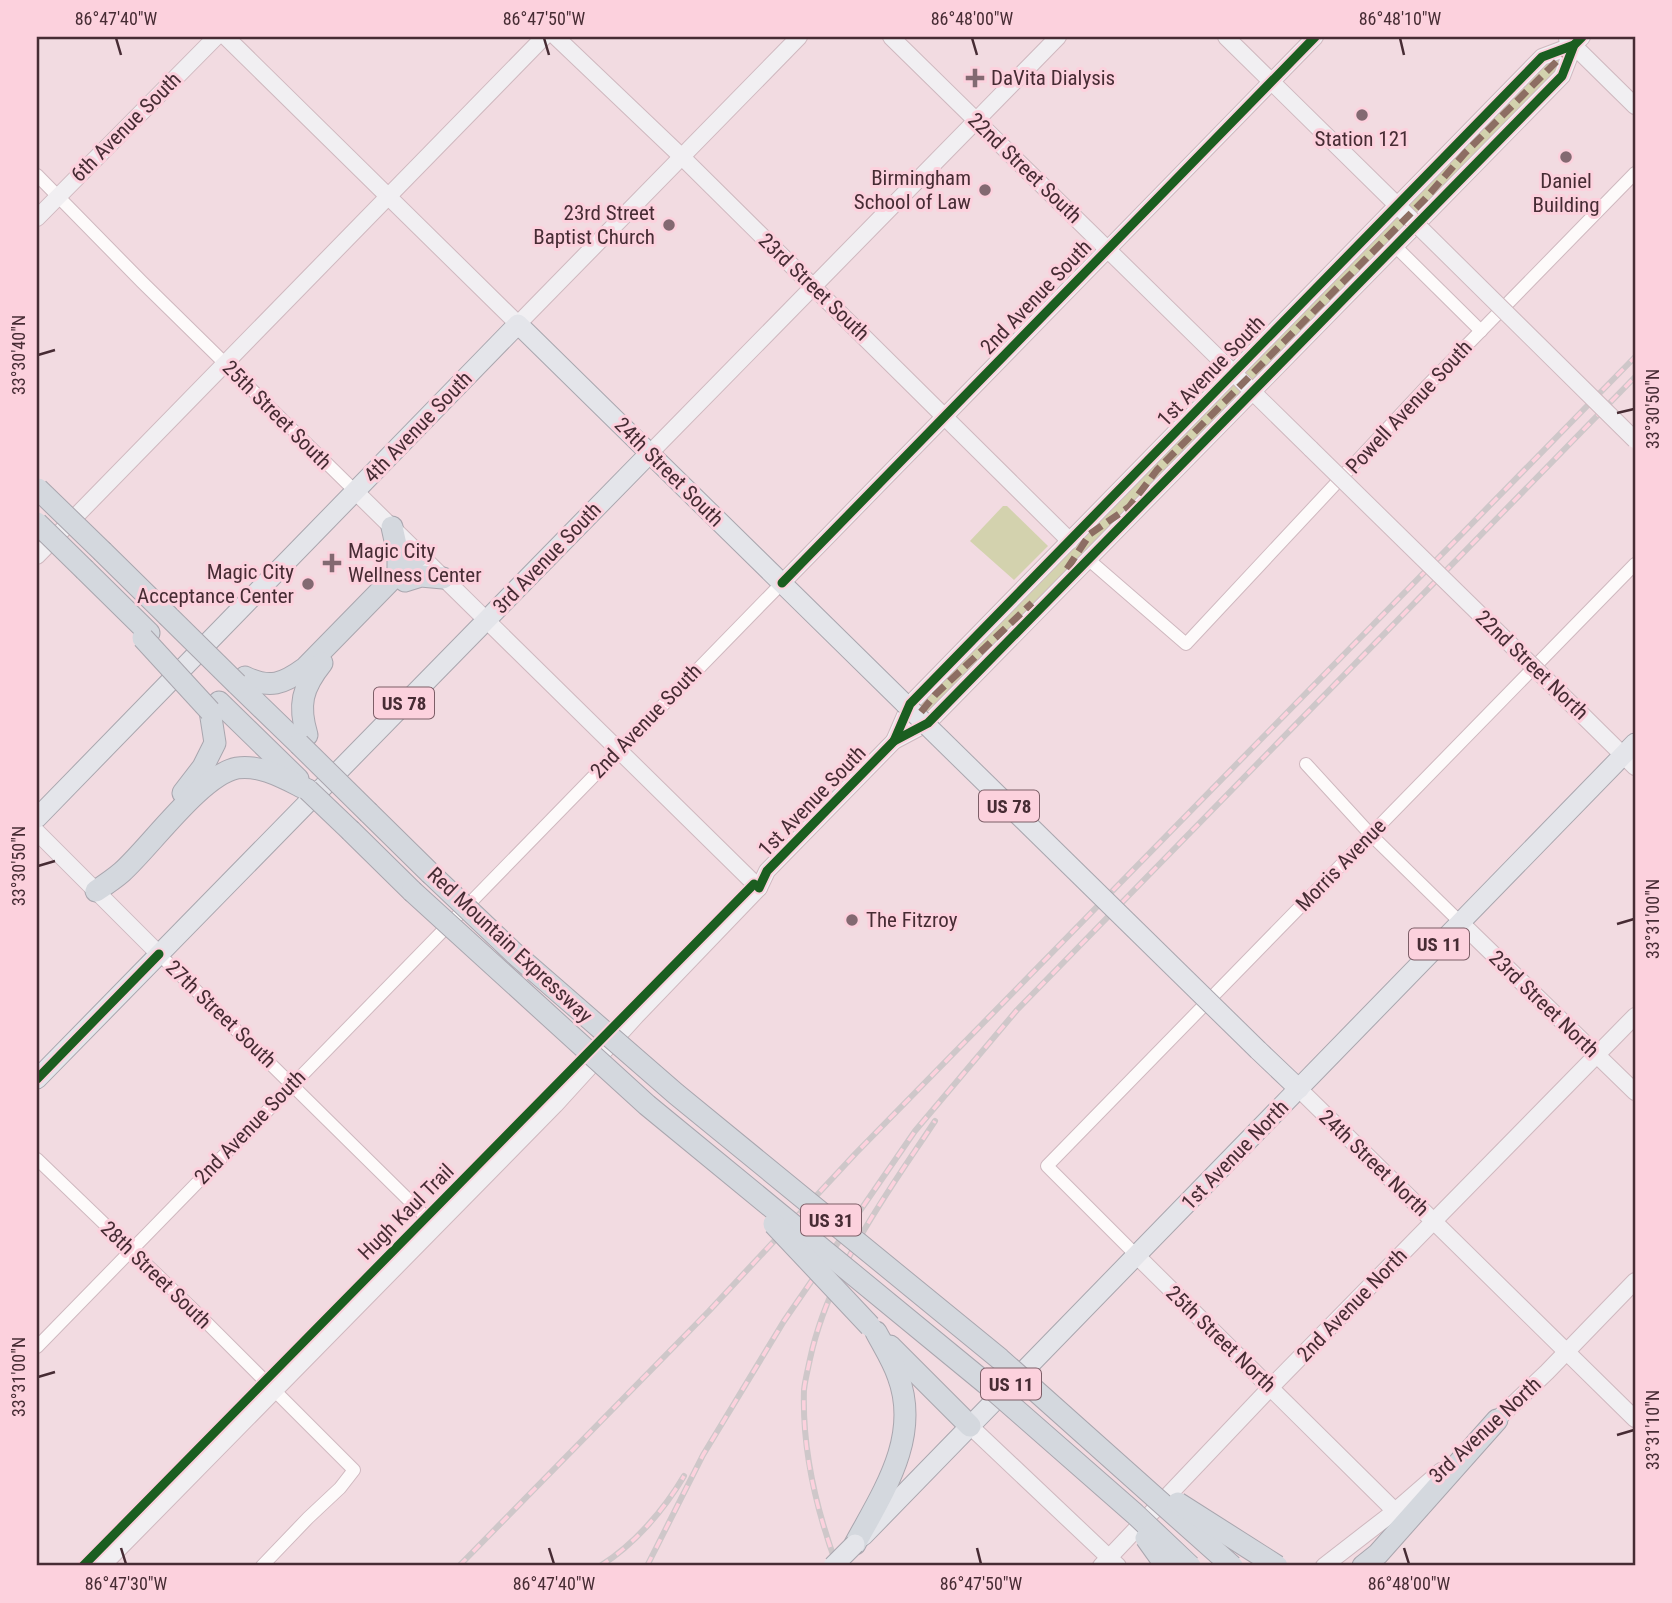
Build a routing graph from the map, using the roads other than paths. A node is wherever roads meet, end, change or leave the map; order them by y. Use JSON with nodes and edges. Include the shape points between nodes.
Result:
{"nodes":[{"id":1,"x":216,"y":37,"type":"edge"},
{"id":2,"x":226,"y":37,"type":"edge"},
{"id":3,"x":544,"y":37,"type":"edge"},
{"id":4,"x":556,"y":37,"type":"edge"},
{"id":5,"x":799,"y":37,"type":"edge"},
{"id":6,"x":891,"y":37,"type":"edge"},
{"id":7,"x":1058,"y":37,"type":"edge"},
{"id":8,"x":1226,"y":37,"type":"edge"},
{"id":9,"x":1315,"y":37,"type":"edge"},
{"id":10,"x":1574,"y":40,"type":"edge"},
{"id":11,"x":1272,"y":81,"type":"junction"},
{"id":12,"x":1635,"y":106,"type":"edge"},
{"id":13,"x":976,"y":120,"type":"junction"},
{"id":14,"x":682,"y":157,"type":"junction"},
{"id":15,"x":1635,"y":173,"type":"edge"},
{"id":16,"x":37,"y":175,"type":"edge"},
{"id":17,"x":58,"y":196,"type":"junction"},
{"id":18,"x":388,"y":196,"type":"junction"},
{"id":19,"x":1400,"y":208,"type":"junction"},
{"id":20,"x":37,"y":218,"type":"edge"},
{"id":21,"x":1395,"y":246,"type":"junction"},
{"id":22,"x":1108,"y":248,"type":"junction"},
{"id":23,"x":813,"y":286,"type":"junction"},
{"id":24,"x":518,"y":324,"type":"junction"},
{"id":25,"x":1481,"y":331,"type":"junction"},
{"id":26,"x":1259,"y":347,"type":"junction"},
{"id":27,"x":225,"y":363,"type":"junction"},
{"id":28,"x":1276,"y":367,"type":"junction"},
{"id":29,"x":1233,"y":373,"type":"junction"},
{"id":30,"x":1252,"y":391,"type":"junction"},
{"id":31,"x":945,"y":415,"type":"junction"},
{"id":32,"x":1635,"y":440,"type":"edge"},
{"id":33,"x":650,"y":453,"type":"junction"},
{"id":34,"x":38,"y":488,"type":"edge"},
{"id":35,"x":356,"y":492,"type":"junction"},
{"id":36,"x":37,"y":523,"type":"edge"},
{"id":37,"x":392,"y":527,"type":"junction"},
{"id":38,"x":1070,"y":541,"type":"junction"},
{"id":39,"x":37,"y":555,"type":"edge"},
{"id":40,"x":422,"y":558,"type":"junction"},
{"id":41,"x":1089,"y":560,"type":"junction"},
{"id":42,"x":1428,"y":564,"type":"joint"},
{"id":43,"x":1635,"y":564,"type":"edge"},
{"id":44,"x":402,"y":577,"type":"junction"},
{"id":45,"x":443,"y":578,"type":"junction"},
{"id":46,"x":782,"y":583,"type":"junction"},
{"id":47,"x":486,"y":621,"type":"junction"},
{"id":48,"x":241,"y":680,"type":"junction"},
{"id":49,"x":214,"y":707,"type":"junction"},
{"id":50,"x":303,"y":740,"type":"junction"},
{"id":51,"x":894,"y":741,"type":"junction"},
{"id":52,"x":617,"y":749,"type":"junction"},
{"id":53,"x":1631,"y":755,"type":"edge"},
{"id":54,"x":1306,"y":764,"type":"dead end"},
{"id":55,"x":274,"y":767,"type":"junction"},
{"id":56,"x":37,"y":818,"type":"edge"},
{"id":57,"x":37,"y":832,"type":"edge"},
{"id":58,"x":1371,"y":835,"type":"junction"},
{"id":59,"x":759,"y":888,"type":"junction"},
{"id":60,"x":96,"y":891,"type":"junction"},
{"id":61,"x":1112,"y":907,"type":"joint"},
{"id":62,"x":1460,"y":922,"type":"junction"},
{"id":63,"x":159,"y":954,"type":"junction"},
{"id":64,"x":1635,"y":1016,"type":"edge"},
{"id":65,"x":1596,"y":1055,"type":"junction"},
{"id":66,"x":37,"y":1079,"type":"edge"},
{"id":67,"x":292,"y":1083,"type":"junction"},
{"id":68,"x":1299,"y":1089,"type":"junction"},
{"id":69,"x":1635,"y":1093,"type":"edge"},
{"id":70,"x":37,"y":1158,"type":"edge"},
{"id":71,"x":715,"y":1161,"type":"junction"},
{"id":72,"x":1047,"y":1166,"type":"joint"},
{"id":73,"x":1434,"y":1221,"type":"junction"},
{"id":74,"x":435,"y":1226,"type":"junction"},
{"id":75,"x":131,"y":1250,"type":"junction"},
{"id":76,"x":1136,"y":1256,"type":"junction"},
{"id":77,"x":1635,"y":1281,"type":"edge"},
{"id":78,"x":873,"y":1329,"type":"junction"},
{"id":79,"x":37,"y":1347,"type":"edge"},
{"id":80,"x":1566,"y":1352,"type":"junction"},
{"id":81,"x":1270,"y":1388,"type":"junction"},
{"id":82,"x":274,"y":1392,"type":"junction"},
{"id":83,"x":1635,"y":1419,"type":"edge"},
{"id":84,"x":1497,"y":1420,"type":"junction"},
{"id":85,"x":971,"y":1426,"type":"junction"},
{"id":86,"x":1117,"y":1462,"type":"junction"},
{"id":87,"x":1118,"y":1499,"type":"junction"},
{"id":88,"x":881,"y":1508,"type":"junction"},
{"id":89,"x":1395,"y":1511,"type":"junction"},
{"id":90,"x":855,"y":1544,"type":"joint"},
{"id":91,"x":1371,"y":1560,"type":"edge"},
{"id":92,"x":1109,"y":1564,"type":"edge"},
{"id":93,"x":102,"y":1566,"type":"edge"},
{"id":94,"x":262,"y":1566,"type":"edge"},
{"id":95,"x":833,"y":1566,"type":"edge"},
{"id":96,"x":1166,"y":1566,"type":"edge"},
{"id":97,"x":1190,"y":1566,"type":"edge"},
{"id":98,"x":1232,"y":1566,"type":"edge"},
{"id":99,"x":1277,"y":1566,"type":"edge"},
{"id":100,"x":1324,"y":1566,"type":"edge"}],
"edges":[{"from":1,"to":17,"type":"street","name":"6th Avenue South"},
{"from":2,"to":18,"type":"street","name":"24th Street South"},
{"from":3,"to":18,"type":"street"},
{"from":4,"to":14,"type":"street","name":"23rd Street South"},
{"from":5,"to":14,"type":"street","name":"4th Avenue South"},
{"from":6,"to":13,"type":"street","name":"22nd Street South"},
{"from":7,"to":13,"type":"street","name":"3rd Avenue South"},
{"from":8,"to":11,"type":"street"},
{"from":9,"to":11,"type":"street","name":"2nd Avenue South"},
{"from":10,"to":12,"type":"street"},
{"from":10,"to":19,"type":"street","name":"1st Avenue South","via":[[1542,57]]},
{"from":10,"to":21,"type":"street","name":"1st Avenue South","via":[[1562,76]]},
{"from":11,"to":19,"type":"street"},
{"from":11,"to":22,"type":"street","name":"2nd Avenue South"},
{"from":13,"to":22,"type":"street","name":"22nd Street South"},
{"from":13,"to":23,"type":"street","name":"3rd Avenue South"},
{"from":14,"to":23,"type":"street","name":"23rd Street South"},
{"from":14,"to":24,"type":"street","name":"4th Avenue South"},
{"from":15,"to":25,"type":"street","name":"Powell Avenue South"},
{"from":16,"to":17,"type":"street","name":"25th Street South"},
{"from":17,"to":20,"type":"street","name":"6th Avenue South"},
{"from":17,"to":27,"type":"street","name":"25th Street South"},
{"from":18,"to":24,"type":"street","name":"24th Street South"},
{"from":18,"to":27,"type":"street"},
{"from":19,"to":26,"type":"street","name":"1st Avenue South"},
{"from":19,"to":32,"type":"street","bridge":true},
{"from":21,"to":25,"type":"street"},
{"from":21,"to":28,"type":"street","name":"1st Avenue South"},
{"from":22,"to":29,"type":"street","name":"22nd Street South"},
{"from":22,"to":31,"type":"street","name":"2nd Avenue South"},
{"from":23,"to":31,"type":"street","name":"23rd Street South"},
{"from":23,"to":33,"type":"street","name":"3rd Avenue South"},
{"from":24,"to":33,"type":"main road","name":"24th Street South","number":"US 78"},
{"from":24,"to":35,"type":"main road","name":"4th Avenue South"},
{"from":25,"to":41,"type":"street","name":"Powell Avenue South","via":[[1186,644]]},
{"from":26,"to":28,"type":"street","via":[[1262,365]]},
{"from":26,"to":29,"type":"street","name":"1st Avenue South"},
{"from":27,"to":35,"type":"street","name":"25th Street South"},
{"from":27,"to":39,"type":"street"},
{"from":28,"to":30,"type":"street","name":"1st Avenue South"},
{"from":29,"to":30,"type":"street","name":"22nd Street South"},
{"from":29,"to":38,"type":"street","name":"1st Avenue South"},
{"from":30,"to":41,"type":"street","name":"1st Avenue South"},
{"from":30,"to":42,"type":"street","name":"22nd Street South","bridge":true},
{"from":31,"to":38,"type":"street","name":"23rd Street South"},
{"from":31,"to":46,"type":"street","name":"2nd Avenue South"},
{"from":33,"to":46,"type":"main road","name":"24th Street South","number":"US 78"},
{"from":33,"to":47,"type":"main road","name":"3rd Avenue South","number":"US 78"},
{"from":34,"to":48,"type":"highway","bridge":true,"via":[[201,648]]},
{"from":35,"to":37,"type":"street","name":"25th Street South"},
{"from":35,"to":56,"type":"main road","name":"4th Avenue South"},
{"from":36,"to":49,"type":"highway","bridge":true},
{"from":37,"to":40,"type":"street","name":"25th Street South"},
{"from":37,"to":44,"type":"highway"},
{"from":38,"to":51,"type":"street","name":"1st Avenue South","via":[[910,704]]},
{"from":40,"to":44,"type":"highway"},
{"from":40,"to":45,"type":"street","name":"25th Street South"},
{"from":41,"to":51,"type":"street","name":"1st Avenue South","via":[[928,723]]},
{"from":42,"to":53,"type":"street","name":"22nd Street North","bridge":true},
{"from":43,"to":58,"type":"street","name":"Morris Avenue"},
{"from":44,"to":45,"type":"highway"},
{"from":44,"to":48,"type":"highway","via":[[289,680],[268,685]]},
{"from":44,"to":50,"type":"highway","via":[[308,682],[302,699]]},
{"from":45,"to":47,"type":"street","name":"25th Street South"},
{"from":46,"to":52,"type":"street","name":"2nd Avenue South"},
{"from":46,"to":61,"type":"main road","name":"24th Street South","number":"US 78","bridge":true},
{"from":47,"to":52,"type":"street","name":"25th Street South"},
{"from":47,"to":63,"type":"main road","name":"3rd Avenue South","number":"US 78"},
{"from":48,"to":50,"type":"highway"},
{"from":49,"to":55,"type":"highway"},
{"from":49,"to":60,"type":"highway","via":[[215,743],[203,767],[116,862]]},
{"from":50,"to":86,"type":"highway","name":"Red Mountain Expressway","number":"US 31","bridge":true,"via":[[412,845],[425,867],[514,953],[666,1086],[1000,1359]]},
{"from":51,"to":59,"type":"street","name":"1st Avenue South","via":[[767,871]]},
{"from":52,"to":59,"type":"street","name":"25th Street South"},
{"from":52,"to":67,"type":"street","name":"2nd Avenue South"},
{"from":53,"to":62,"type":"main road","name":"1st Avenue North","number":"US 11"},
{"from":54,"to":58,"type":"street","name":"23rd Street North"},
{"from":55,"to":60,"type":"highway","via":[[237,768],[211,782],[122,872]]},
{"from":55,"to":71,"type":"highway","name":"Red Mountain Expressway","number":"US 31","bridge":true,"via":[[309,790],[412,891]]},
{"from":57,"to":60,"type":"street","name":"27th Street South"},
{"from":58,"to":62,"type":"street","name":"23rd Street North"},
{"from":58,"to":72,"type":"street","name":"Morris Avenue"},
{"from":59,"to":74,"type":"street","name":"1st Avenue South"},
{"from":60,"to":63,"type":"street","name":"27th Street South"},
{"from":61,"to":68,"type":"main road","name":"24th Street North","number":"US 78","bridge":true},
{"from":62,"to":65,"type":"street","name":"23rd Street North"},
{"from":62,"to":68,"type":"main road","name":"1st Avenue North","number":"US 11"},
{"from":63,"to":66,"type":"main road","name":"3rd Avenue South","number":"US 78"},
{"from":63,"to":67,"type":"street","name":"27th Street South"},
{"from":64,"to":65,"type":"street","name":"2nd Avenue North"},
{"from":65,"to":69,"type":"street","name":"23rd Street North"},
{"from":65,"to":73,"type":"street","name":"2nd Avenue North"},
{"from":67,"to":74,"type":"street","name":"27th Street South"},
{"from":67,"to":75,"type":"street","name":"2nd Avenue South"},
{"from":68,"to":73,"type":"street","name":"24th Street North"},
{"from":68,"to":76,"type":"main road","name":"1st Avenue North","number":"US 11"},
{"from":70,"to":75,"type":"street","name":"28th Street South"},
{"from":71,"to":78,"type":"highway","bridge":true},
{"from":71,"to":87,"type":"highway","name":"Red Mountain Expressway","number":"US 31","bridge":true,"via":[[989,1386]]},
{"from":72,"to":76,"type":"street","name":"25th Street North"},
{"from":73,"to":80,"type":"street","name":"24th Street North"},
{"from":73,"to":81,"type":"street","name":"2nd Avenue North"},
{"from":74,"to":82,"type":"street","name":"1st Avenue South"},
{"from":75,"to":79,"type":"street","name":"2nd Avenue South"},
{"from":75,"to":82,"type":"street","name":"28th Street South"},
{"from":76,"to":81,"type":"street","name":"25th Street North"},
{"from":76,"to":85,"type":"main road","name":"1st Avenue North","number":"US 11"},
{"from":77,"to":80,"type":"street","name":"3rd Avenue North"},
{"from":78,"to":85,"type":"highway"},
{"from":78,"to":88,"type":"highway","via":[[900,1379],[905,1413],[901,1451]]},
{"from":80,"to":83,"type":"street","name":"24th Street North"},
{"from":80,"to":84,"type":"street","name":"3rd Avenue North"},
{"from":81,"to":89,"type":"street","name":"25th Street North"},
{"from":81,"to":92,"type":"street","name":"2nd Avenue North"},
{"from":82,"to":93,"type":"street","name":"1st Avenue South"},
{"from":82,"to":94,"type":"street","name":"28th Street South","via":[[354,1470]]},
{"from":84,"to":89,"type":"street","name":"3rd Avenue North"},
{"from":84,"to":91,"type":"highway"},
{"from":85,"to":88,"type":"main road","name":"1st Avenue North","number":"US 11"},
{"from":85,"to":92,"type":"street"},
{"from":86,"to":98,"type":"highway","name":"Red Mountain Expressway","number":"US 31","bridge":true},
{"from":86,"to":99,"type":"highway","bridge":true},
{"from":87,"to":96,"type":"highway","bridge":true},
{"from":87,"to":97,"type":"highway","name":"Red Mountain Expressway","number":"US 31","bridge":true},
{"from":88,"to":90,"type":"highway"},
{"from":89,"to":100,"type":"street","name":"3rd Avenue North"},
{"from":90,"to":95,"type":"main road","bridge":true}]}
